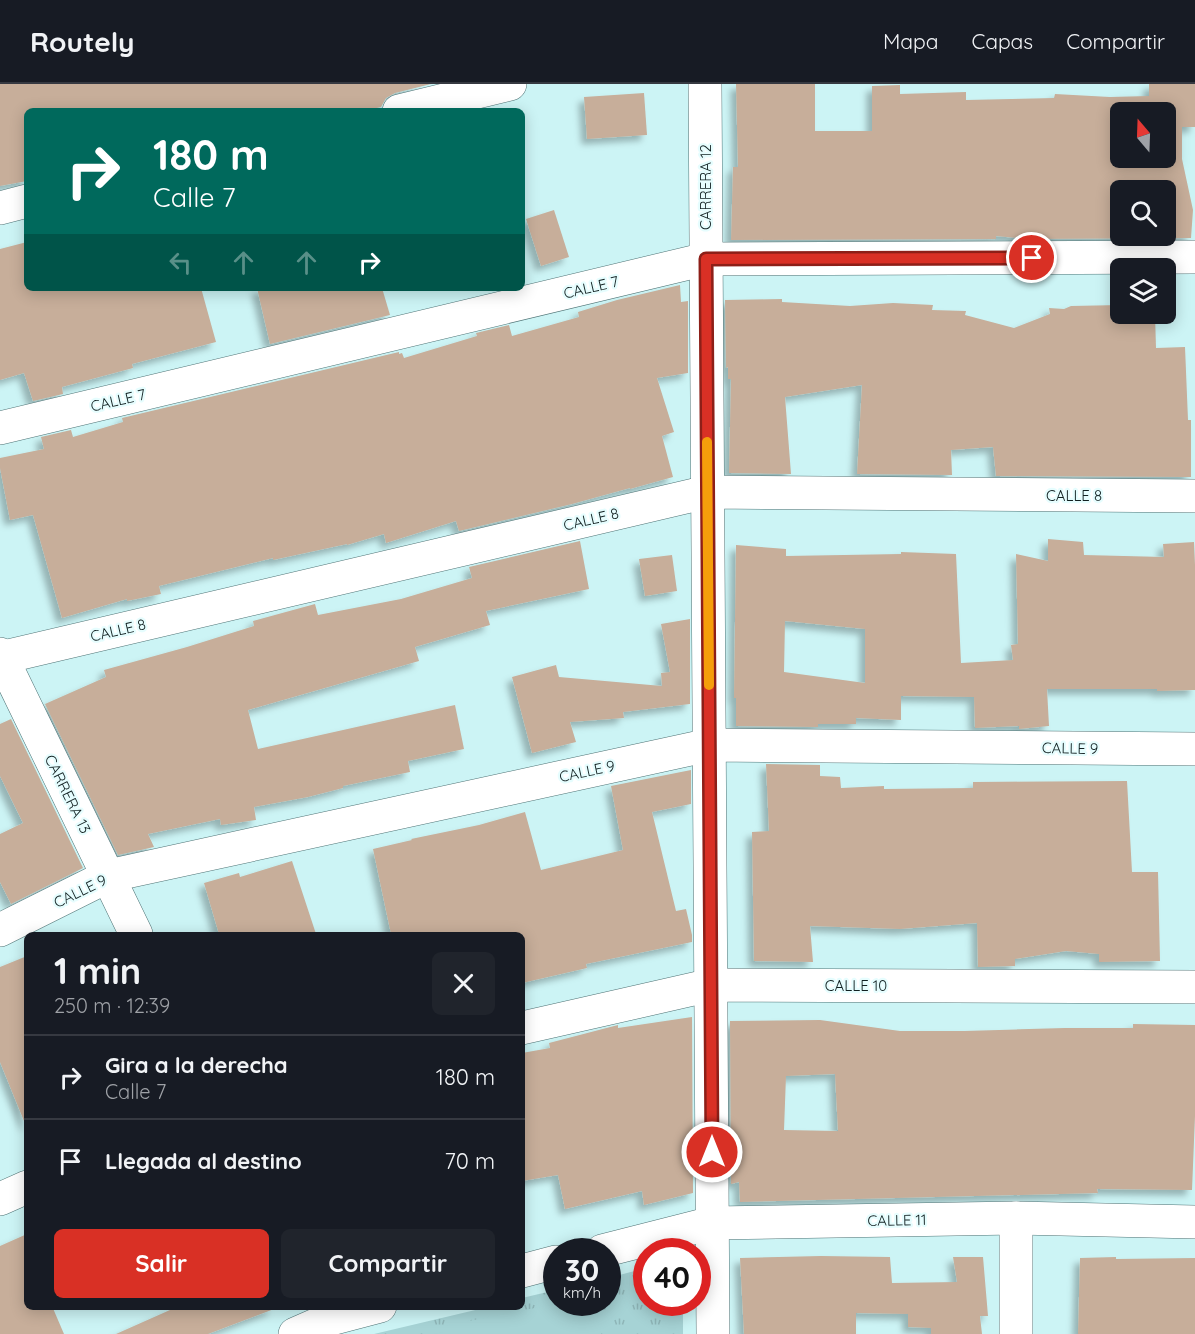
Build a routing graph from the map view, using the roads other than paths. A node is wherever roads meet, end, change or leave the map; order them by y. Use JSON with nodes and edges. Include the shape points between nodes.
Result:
{"nodes":[{"id":1,"x":510,"y":84,"type":"edge"},
{"id":2,"x":705,"y":84,"type":"edge"},
{"id":3,"x":411,"y":108,"type":"edge"},
{"id":4,"x":24,"y":202,"type":"edge"},
{"id":5,"x":0,"y":208,"type":"edge"},
{"id":6,"x":1195,"y":257,"type":"edge"},
{"id":7,"x":706,"y":259,"type":"junction"},
{"id":8,"x":0,"y":428,"type":"edge"},
{"id":9,"x":707,"y":492,"type":"junction"},
{"id":10,"x":1195,"y":496,"type":"edge"},
{"id":11,"x":0,"y":656,"type":"edge"},
{"id":12,"x":709,"y":745,"type":"junction"},
{"id":13,"x":1195,"y":749,"type":"edge"},
{"id":14,"x":108,"y":876,"type":"junction"},
{"id":15,"x":0,"y":930,"type":"edge"},
{"id":16,"x":135,"y":932,"type":"edge"},
{"id":17,"x":711,"y":985,"type":"junction"},
{"id":18,"x":1195,"y":987,"type":"edge"},
{"id":19,"x":525,"y":1027,"type":"edge"},
{"id":20,"x":24,"y":1188,"type":"edge"},
{"id":21,"x":0,"y":1199,"type":"edge"},
{"id":22,"x":1016,"y":1218,"type":"junction"},
{"id":23,"x":1195,"y":1222,"type":"edge"},
{"id":24,"x":712,"y":1223,"type":"junction"},
{"id":25,"x":621,"y":1246,"type":"edge"},
{"id":26,"x":543,"y":1265,"type":"edge"},
{"id":27,"x":525,"y":1270,"type":"edge"},
{"id":28,"x":364,"y":1310,"type":"edge"},
{"id":29,"x":325,"y":1320,"type":"edge"},
{"id":30,"x":295,"y":1334,"type":"edge"},
{"id":31,"x":713,"y":1334,"type":"edge"},
{"id":32,"x":1016,"y":1334,"type":"edge"}],
"edges":[{"from":1,"to":3,"type":"street"},
{"from":2,"to":7,"type":"street","name":"CARRERA 12"},
{"from":4,"to":5,"type":"street"},
{"from":6,"to":7,"type":"street","name":"CALLE 7"},
{"from":7,"to":8,"type":"street","name":"CALLE 7"},
{"from":7,"to":9,"type":"street","name":"CARRERA 12"},
{"from":9,"to":10,"type":"street","name":"CALLE 8"},
{"from":9,"to":11,"type":"street","name":"CALLE 8"},
{"from":9,"to":12,"type":"street","name":"CARRERA 12"},
{"from":11,"to":14,"type":"street","name":"CARRERA 13"},
{"from":12,"to":13,"type":"street","name":"CALLE 9"},
{"from":12,"to":14,"type":"street","name":"CALLE 9"},
{"from":12,"to":17,"type":"street","name":"CARRERA 12"},
{"from":14,"to":15,"type":"street","name":"CALLE 9"},
{"from":14,"to":16,"type":"street","name":"CARRERA 13"},
{"from":17,"to":18,"type":"street","name":"CALLE 10"},
{"from":17,"to":19,"type":"street","name":"CALLE 10"},
{"from":17,"to":24,"type":"street","name":"CARRERA 12"},
{"from":20,"to":21,"type":"street"},
{"from":22,"to":23,"type":"street","name":"CALLE 11"},
{"from":22,"to":24,"type":"street","name":"CALLE 11"},
{"from":22,"to":32,"type":"street"},
{"from":24,"to":25,"type":"street","name":"CALLE 11"},
{"from":24,"to":31,"type":"street","name":"CARRERA 12"},
{"from":26,"to":27,"type":"street"},
{"from":28,"to":29,"type":"street"},
{"from":29,"to":30,"type":"street"}]}
